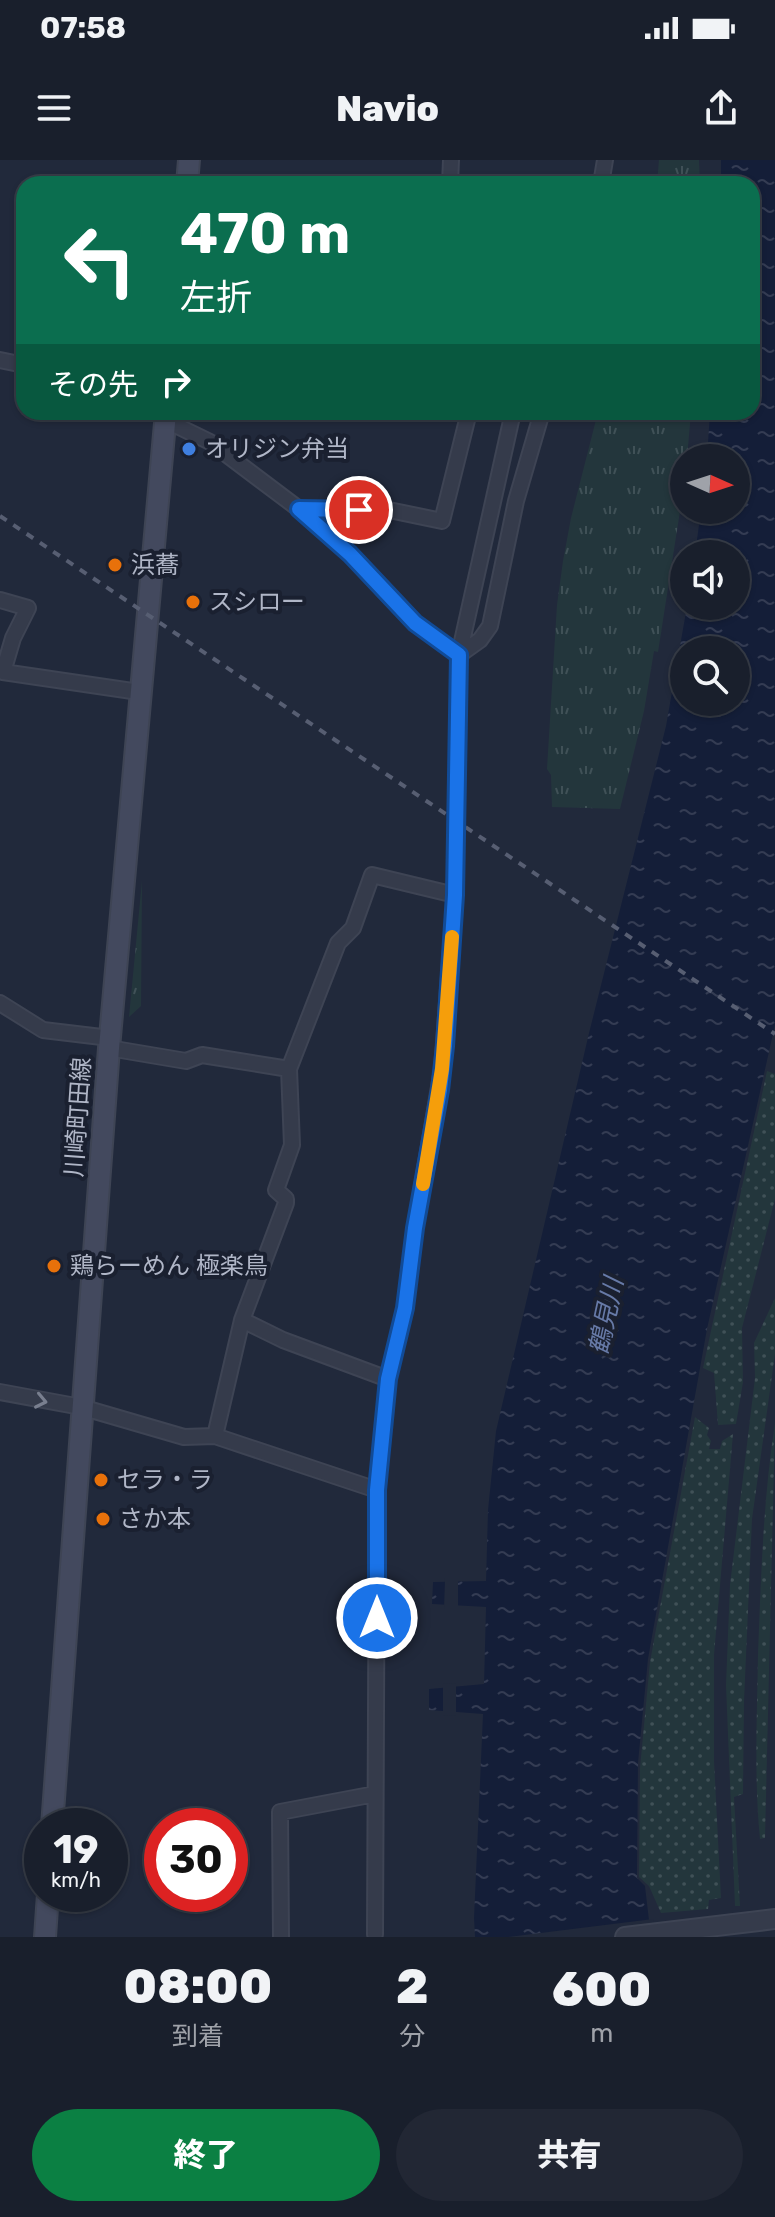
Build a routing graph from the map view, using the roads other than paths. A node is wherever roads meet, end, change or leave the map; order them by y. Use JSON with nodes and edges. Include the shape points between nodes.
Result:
{"nodes":[{"id":1,"x":165,"y":420,"type":"edge"},
{"id":2,"x":172,"y":420,"type":"edge"},
{"id":3,"x":467,"y":420,"type":"edge"},
{"id":4,"x":511,"y":420,"type":"edge"},
{"id":5,"x":540,"y":420,"type":"edge"},
{"id":6,"x":299,"y":509,"type":"junction"},
{"id":7,"x":0,"y":600,"type":"edge"},
{"id":8,"x":459,"y":655,"type":"junction"},
{"id":9,"x":139,"y":692,"type":"junction"},
{"id":10,"x":455,"y":895,"type":"junction"},
{"id":11,"x":0,"y":1003,"type":"edge"},
{"id":12,"x":110,"y":1043,"type":"junction"},
{"id":13,"x":289,"y":1069,"type":"junction"},
{"id":14,"x":242,"y":1320,"type":"junction"},
{"id":15,"x":388,"y":1379,"type":"junction"},
{"id":16,"x":0,"y":1392,"type":"edge"},
{"id":17,"x":81,"y":1407,"type":"junction"},
{"id":18,"x":215,"y":1436,"type":"junction"},
{"id":19,"x":377,"y":1490,"type":"junction"},
{"id":20,"x":375,"y":1794,"type":"junction"},
{"id":21,"x":53,"y":1808,"type":"edge"},
{"id":22,"x":47,"y":1912,"type":"edge"},
{"id":23,"x":766,"y":1920,"type":"edge"},
{"id":24,"x":375,"y":1934,"type":"dead end"},
{"id":25,"x":45,"y":1937,"type":"edge"},
{"id":26,"x":281,"y":1937,"type":"edge"},
{"id":27,"x":625,"y":1937,"type":"edge"}],
"edges":[{"from":1,"to":9,"type":"main road","name":"川崎町田線"},
{"from":2,"to":6,"type":"street"},
{"from":3,"to":6,"type":"street","via":[[442,521],[389,510]]},
{"from":4,"to":8,"type":"street"},
{"from":5,"to":8,"type":"street","via":[[516,501],[490,626]]},
{"from":6,"to":8,"type":"street","via":[[415,623]]},
{"from":7,"to":9,"type":"street","via":[[28,608],[3,672]]},
{"from":8,"to":10,"type":"street"},
{"from":9,"to":12,"type":"main road","name":"川崎町田線"},
{"from":10,"to":13,"type":"street","via":[[372,875],[353,928],[338,943]]},
{"from":10,"to":15,"type":"street","via":[[440,1090],[405,1308]]},
{"from":11,"to":12,"type":"street","via":[[43,1030]]},
{"from":12,"to":13,"type":"street","via":[[186,1061],[202,1055]]},
{"from":12,"to":17,"type":"main road","name":"川崎町田線"},
{"from":13,"to":14,"type":"street","via":[[292,1145],[276,1190],[286,1203]]},
{"from":14,"to":15,"type":"street"},
{"from":14,"to":18,"type":"street"},
{"from":15,"to":19,"type":"street"},
{"from":16,"to":17,"type":"street","one_way":true},
{"from":17,"to":18,"type":"street","via":[[184,1437]]},
{"from":17,"to":21,"type":"main road","name":"川崎町田線"},
{"from":18,"to":19,"type":"street"},
{"from":19,"to":20,"type":"street"},
{"from":20,"to":24,"type":"street"},
{"from":20,"to":26,"type":"street","via":[[280,1812]]},
{"from":22,"to":25,"type":"main road"},
{"from":23,"to":27,"type":"street"}]}
